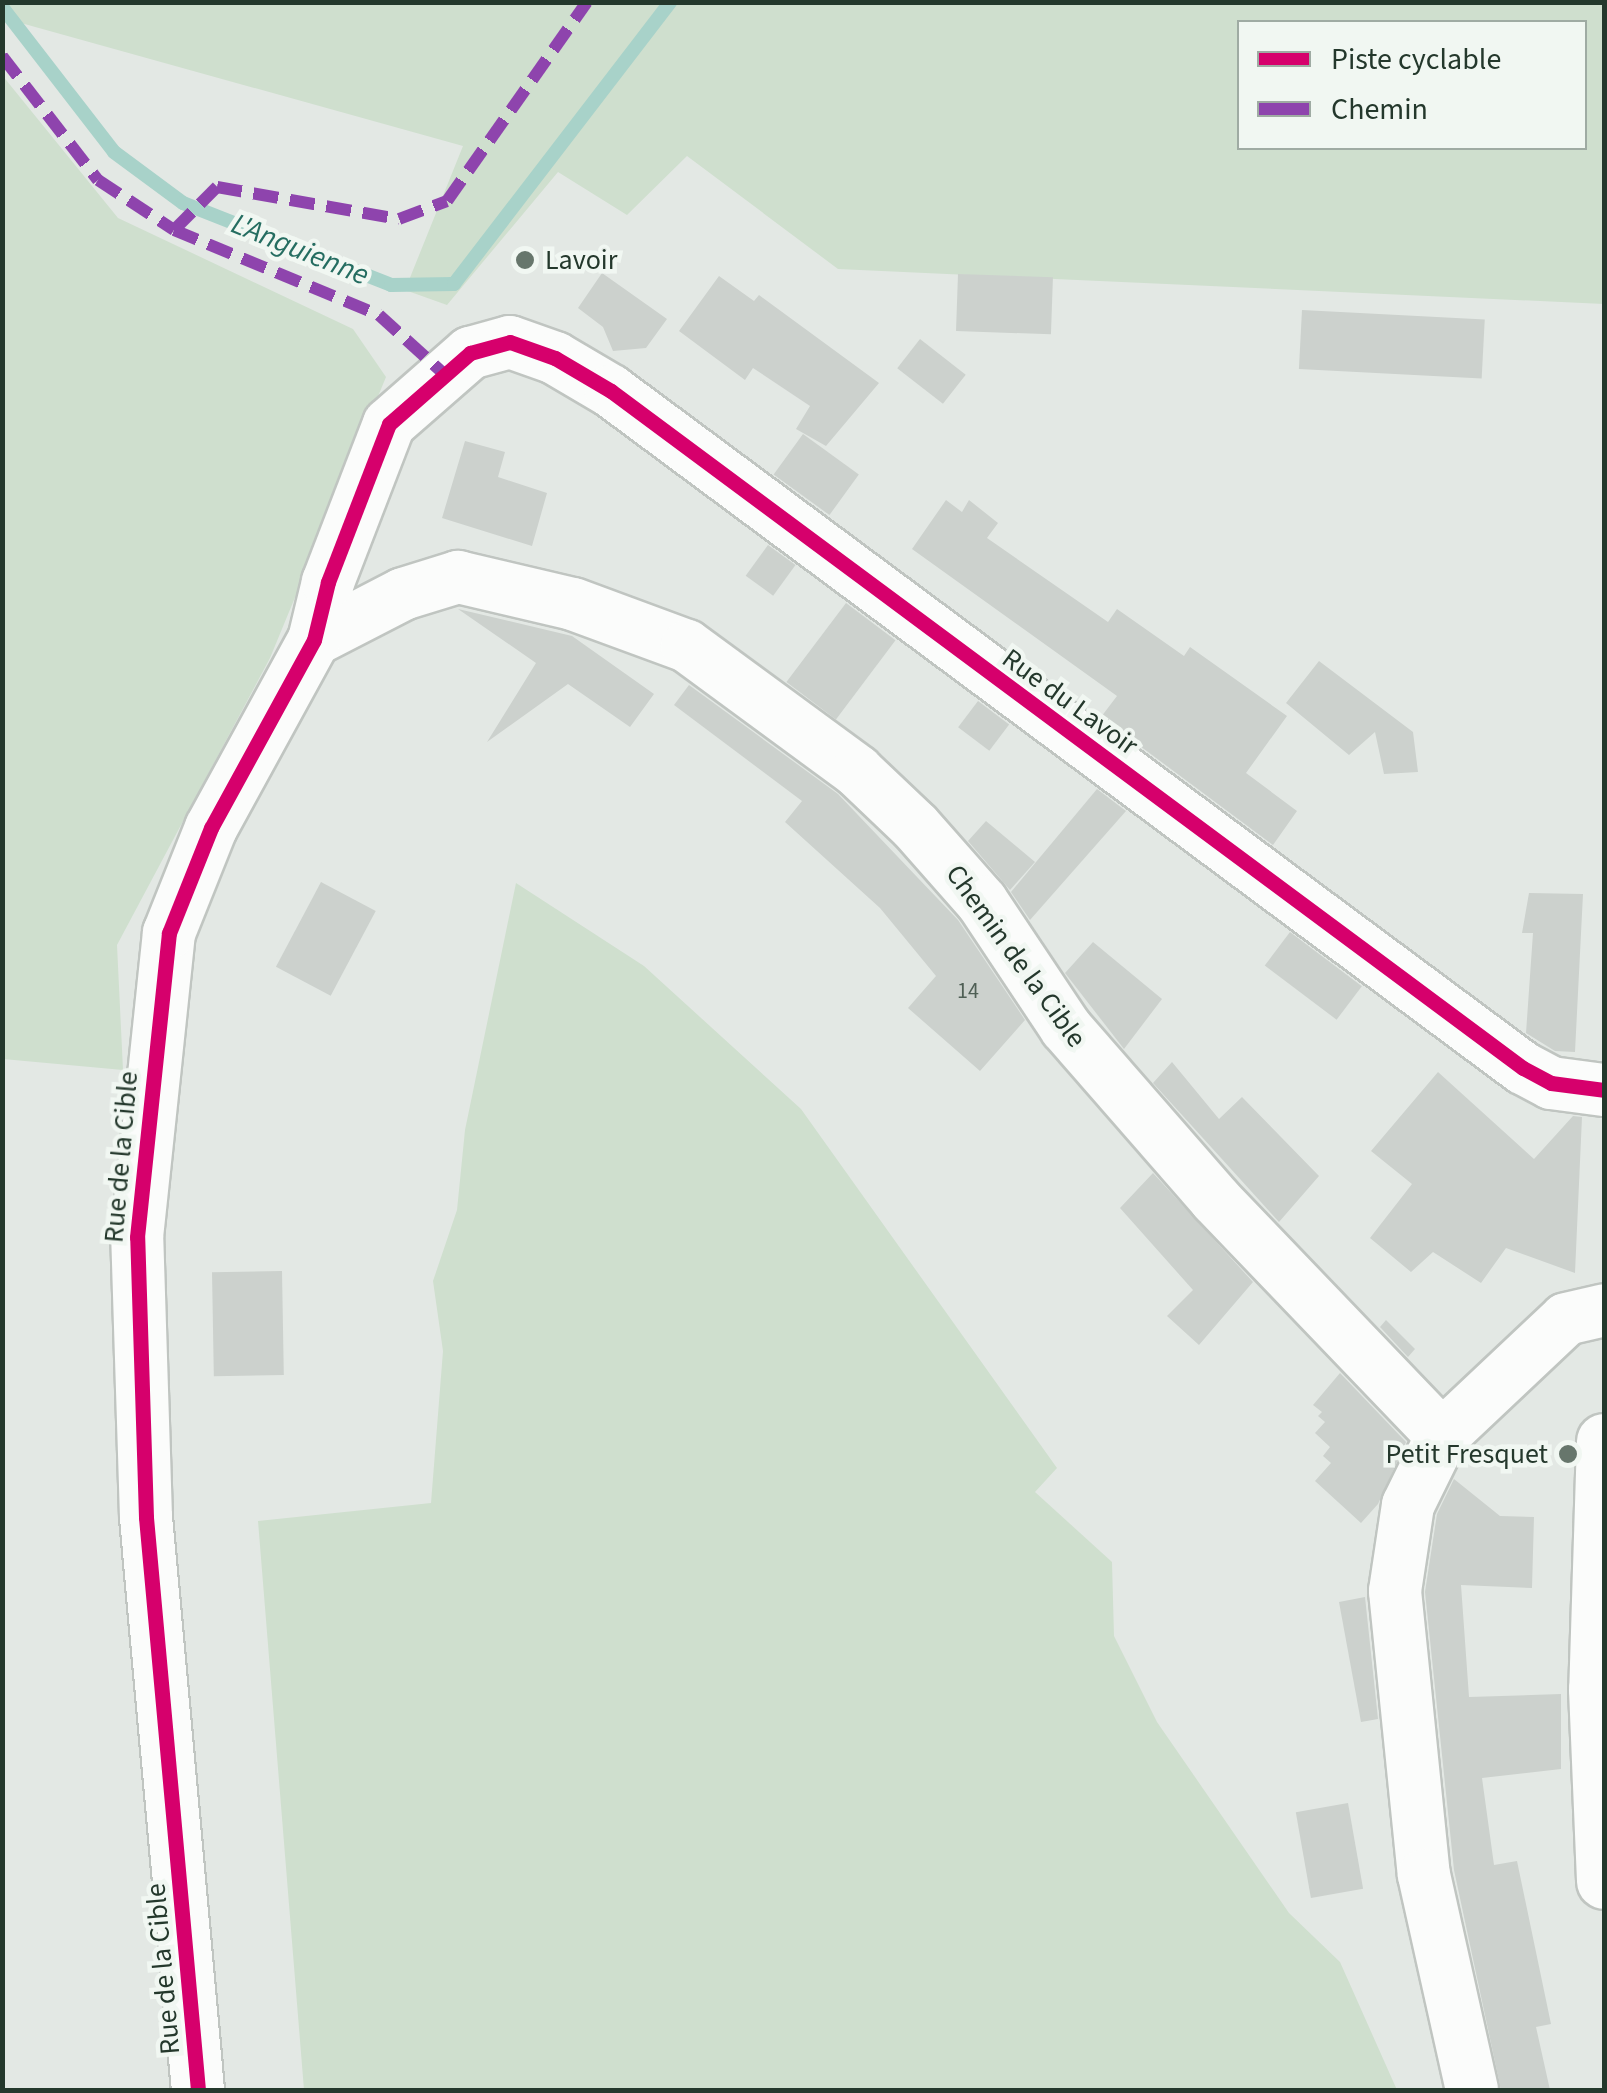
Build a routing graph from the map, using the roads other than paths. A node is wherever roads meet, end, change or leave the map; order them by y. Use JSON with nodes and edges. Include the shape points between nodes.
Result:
{"nodes":[{"id":1,"x":510,"y":342,"type":"joint"},
{"id":2,"x":314,"y":640,"type":"junction"},
{"id":3,"x":1604,"y":1090,"type":"edge"},
{"id":4,"x":1604,"y":1310,"type":"edge"},
{"id":5,"x":1442,"y":1436,"type":"junction"},
{"id":6,"x":1604,"y":1441,"type":"edge"},
{"id":7,"x":1604,"y":1881,"type":"edge"},
{"id":8,"x":198,"y":2090,"type":"edge"},
{"id":9,"x":1472,"y":2090,"type":"edge"}],
"edges":[{"from":1,"to":2,"type":"street","name":"Rue de la Cible","via":[[470,353],[389,424],[328,582]]},
{"from":1,"to":3,"type":"street","name":"Rue du Lavoir","via":[[556,358],[611,391],[1524,1068],[1551,1083]]},
{"from":2,"to":5,"type":"street","name":"Chemin de la Cible","via":[[403,594],[458,577],[574,604],[687,646],[856,771],[915,826],[982,902],[1066,1028],[1216,1199]]},
{"from":2,"to":8,"type":"street","name":"Rue de la Cible","via":[[211,828],[169,933],[136,1237],[146,1517]]},
{"from":4,"to":5,"type":"street","via":[[1566,1319]]},
{"from":5,"to":9,"type":"street","via":[[1408,1504],[1395,1591],[1424,1875]]},
{"from":6,"to":7,"type":"street","via":[[1596,1689]]}]}
